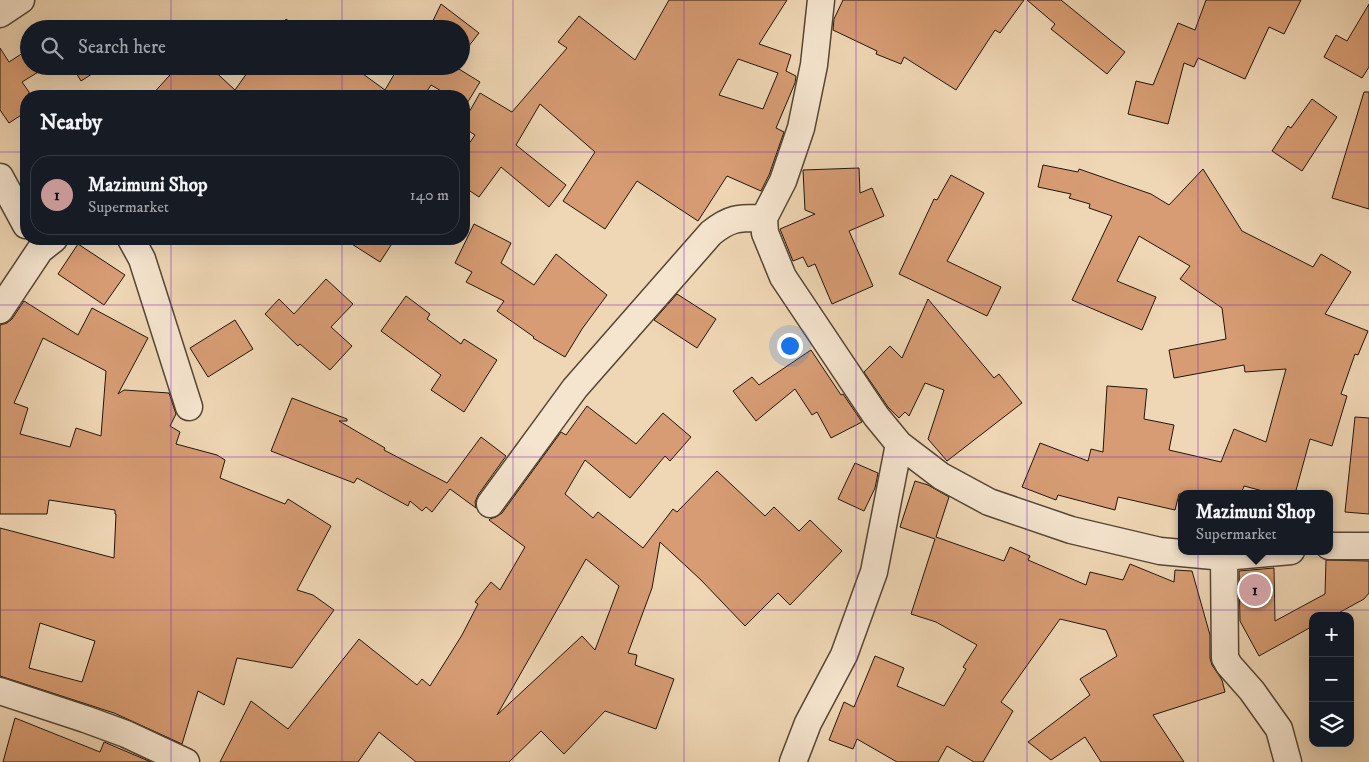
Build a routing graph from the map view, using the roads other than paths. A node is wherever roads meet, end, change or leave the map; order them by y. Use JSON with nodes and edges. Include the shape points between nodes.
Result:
{"nodes":[{"id":1,"x":22,"y":0,"type":"edge"},
{"id":2,"x":821,"y":0,"type":"edge"},
{"id":3,"x":0,"y":14,"type":"edge"},
{"id":4,"x":0,"y":177,"type":"edge"},
{"id":5,"x":20,"y":214,"type":"edge"},
{"id":6,"x":764,"y":218,"type":"junction"},
{"id":7,"x":42,"y":245,"type":"edge"},
{"id":8,"x":134,"y":245,"type":"edge"},
{"id":9,"x":0,"y":310,"type":"edge"},
{"id":10,"x":189,"y":407,"type":"dead end"},
{"id":11,"x":899,"y":444,"type":"junction"},
{"id":12,"x":490,"y":504,"type":"dead end"},
{"id":13,"x":1333,"y":546,"type":"edge"},
{"id":14,"x":1369,"y":546,"type":"edge"},
{"id":15,"x":1178,"y":553,"type":"edge"},
{"id":16,"x":1203,"y":555,"type":"edge"},
{"id":17,"x":1246,"y":555,"type":"edge"},
{"id":18,"x":1224,"y":557,"type":"junction"},
{"id":19,"x":0,"y":691,"type":"edge"},
{"id":20,"x":186,"y":762,"type":"edge"},
{"id":21,"x":793,"y":762,"type":"edge"},
{"id":22,"x":1288,"y":762,"type":"edge"}],
"edges":[{"from":1,"to":3,"type":"street"},
{"from":2,"to":6,"type":"street","via":[[814,65],[801,128],[783,181]]},
{"from":4,"to":5,"type":"street"},
{"from":6,"to":11,"type":"street","via":[[765,233],[783,277],[876,416]]},
{"from":6,"to":12,"type":"street","via":[[739,218],[711,233],[575,388]]},
{"from":7,"to":9,"type":"street"},
{"from":8,"to":10,"type":"street","via":[[142,259]]},
{"from":11,"to":15,"type":"street","via":[[942,476],[989,502],[1071,530]]},
{"from":11,"to":21,"type":"street","via":[[874,572],[844,655],[808,723]]},
{"from":13,"to":14,"type":"street"},
{"from":16,"to":18,"type":"street"},
{"from":17,"to":18,"type":"street"},
{"from":18,"to":22,"type":"street","via":[[1225,658],[1279,728]]},
{"from":19,"to":20,"type":"street","via":[[102,725]]}]}
